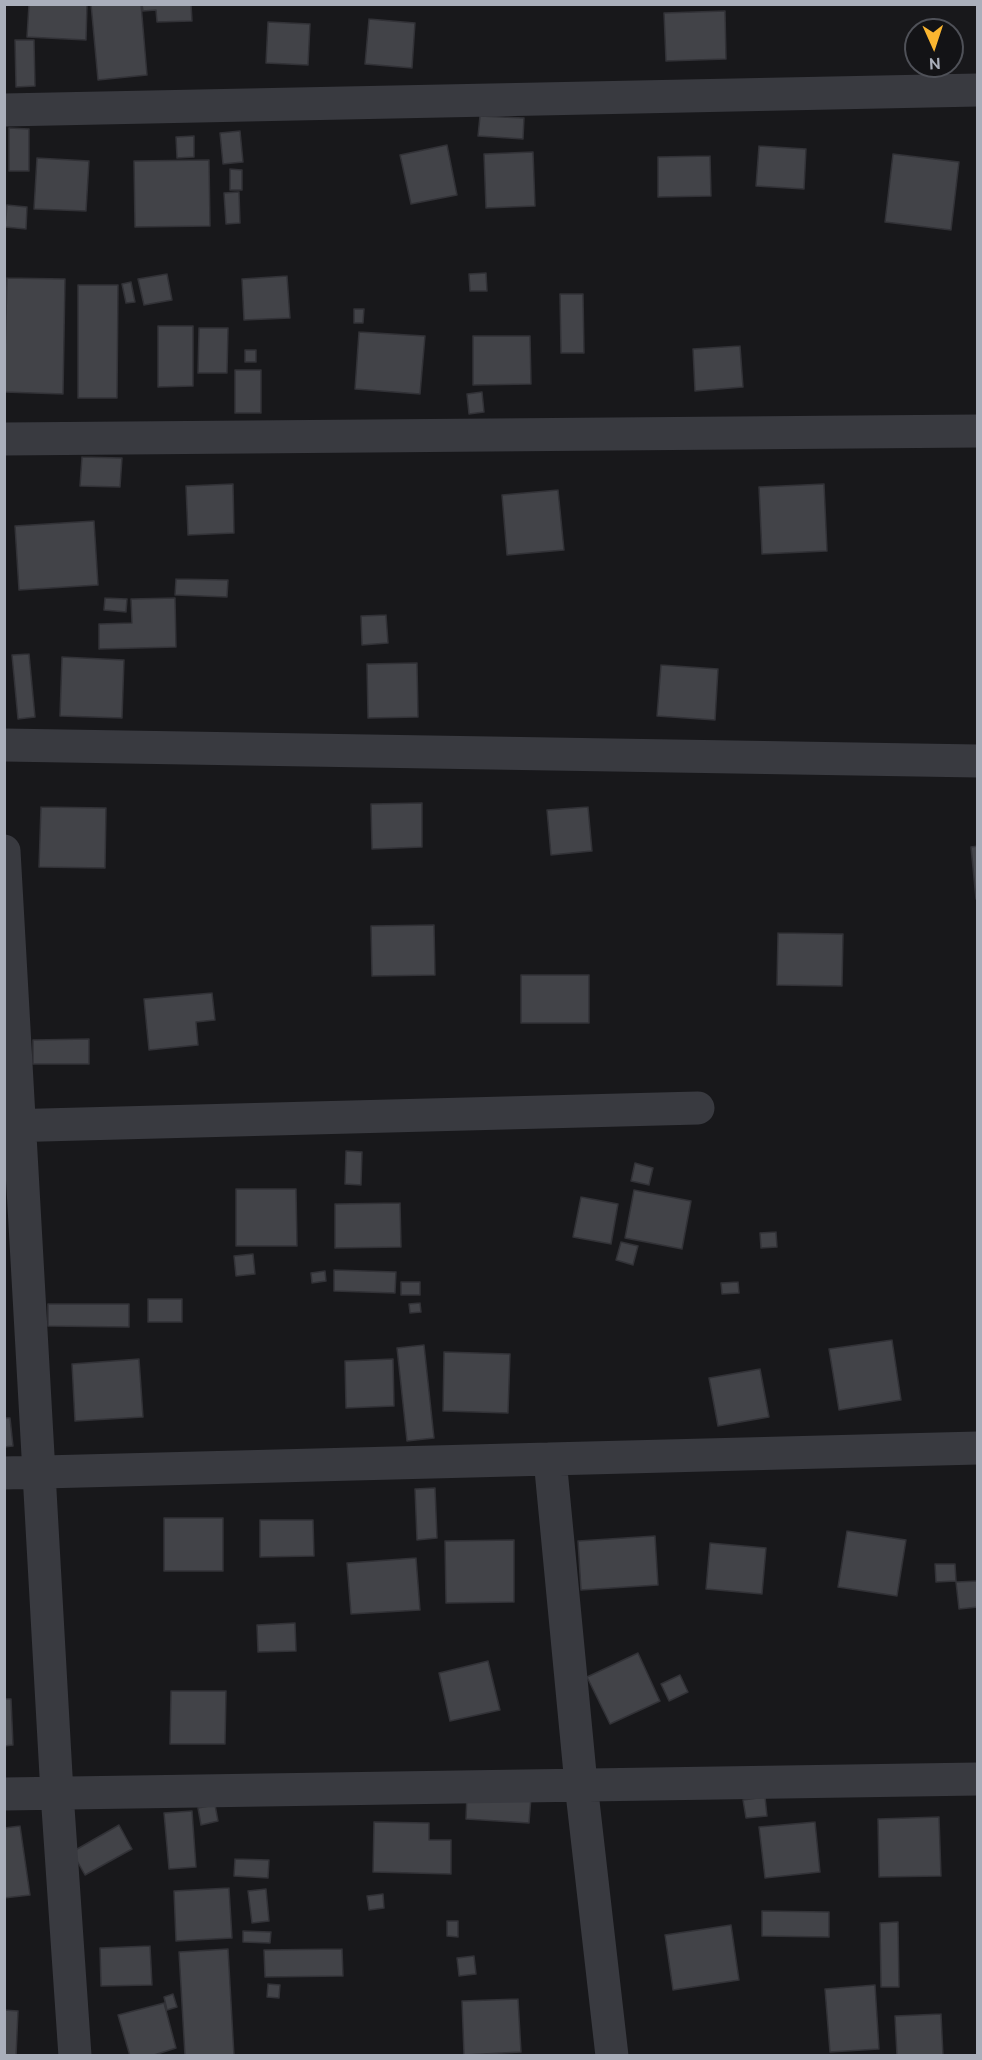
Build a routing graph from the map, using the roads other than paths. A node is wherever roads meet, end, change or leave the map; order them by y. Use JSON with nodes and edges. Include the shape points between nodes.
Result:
{"nodes":[{"id":1,"x":978,"y":90,"type":"edge"},
{"id":2,"x":4,"y":110,"type":"edge"},
{"id":3,"x":978,"y":432,"type":"edge"},
{"id":4,"x":4,"y":439,"type":"edge"},
{"id":5,"x":4,"y":745,"type":"edge"},
{"id":6,"x":978,"y":761,"type":"edge"},
{"id":7,"x":4,"y":851,"type":"edge"},
{"id":8,"x":698,"y":1108,"type":"dead end"},
{"id":9,"x":12,"y":1126,"type":"edge"},
{"id":10,"x":978,"y":1448,"type":"edge"},
{"id":11,"x":550,"y":1459,"type":"junction"},
{"id":12,"x":39,"y":1472,"type":"junction"},
{"id":13,"x":4,"y":1473,"type":"edge"},
{"id":14,"x":978,"y":1779,"type":"edge"},
{"id":15,"x":581,"y":1784,"type":"junction"},
{"id":16,"x":57,"y":1793,"type":"junction"},
{"id":17,"x":4,"y":1794,"type":"edge"},
{"id":18,"x":75,"y":2055,"type":"edge"},
{"id":19,"x":612,"y":2055,"type":"edge"}],
"edges":[{"from":1,"to":2,"type":"street"},
{"from":3,"to":4,"type":"street"},
{"from":5,"to":6,"type":"street"},
{"from":7,"to":9,"type":"street"},
{"from":8,"to":9,"type":"street"},
{"from":9,"to":12,"type":"street"},
{"from":10,"to":11,"type":"street"},
{"from":11,"to":12,"type":"street"},
{"from":11,"to":15,"type":"street"},
{"from":12,"to":13,"type":"street"},
{"from":12,"to":16,"type":"street"},
{"from":14,"to":15,"type":"street"},
{"from":15,"to":16,"type":"street"},
{"from":15,"to":19,"type":"street"},
{"from":16,"to":17,"type":"street"},
{"from":16,"to":18,"type":"street"}]}
